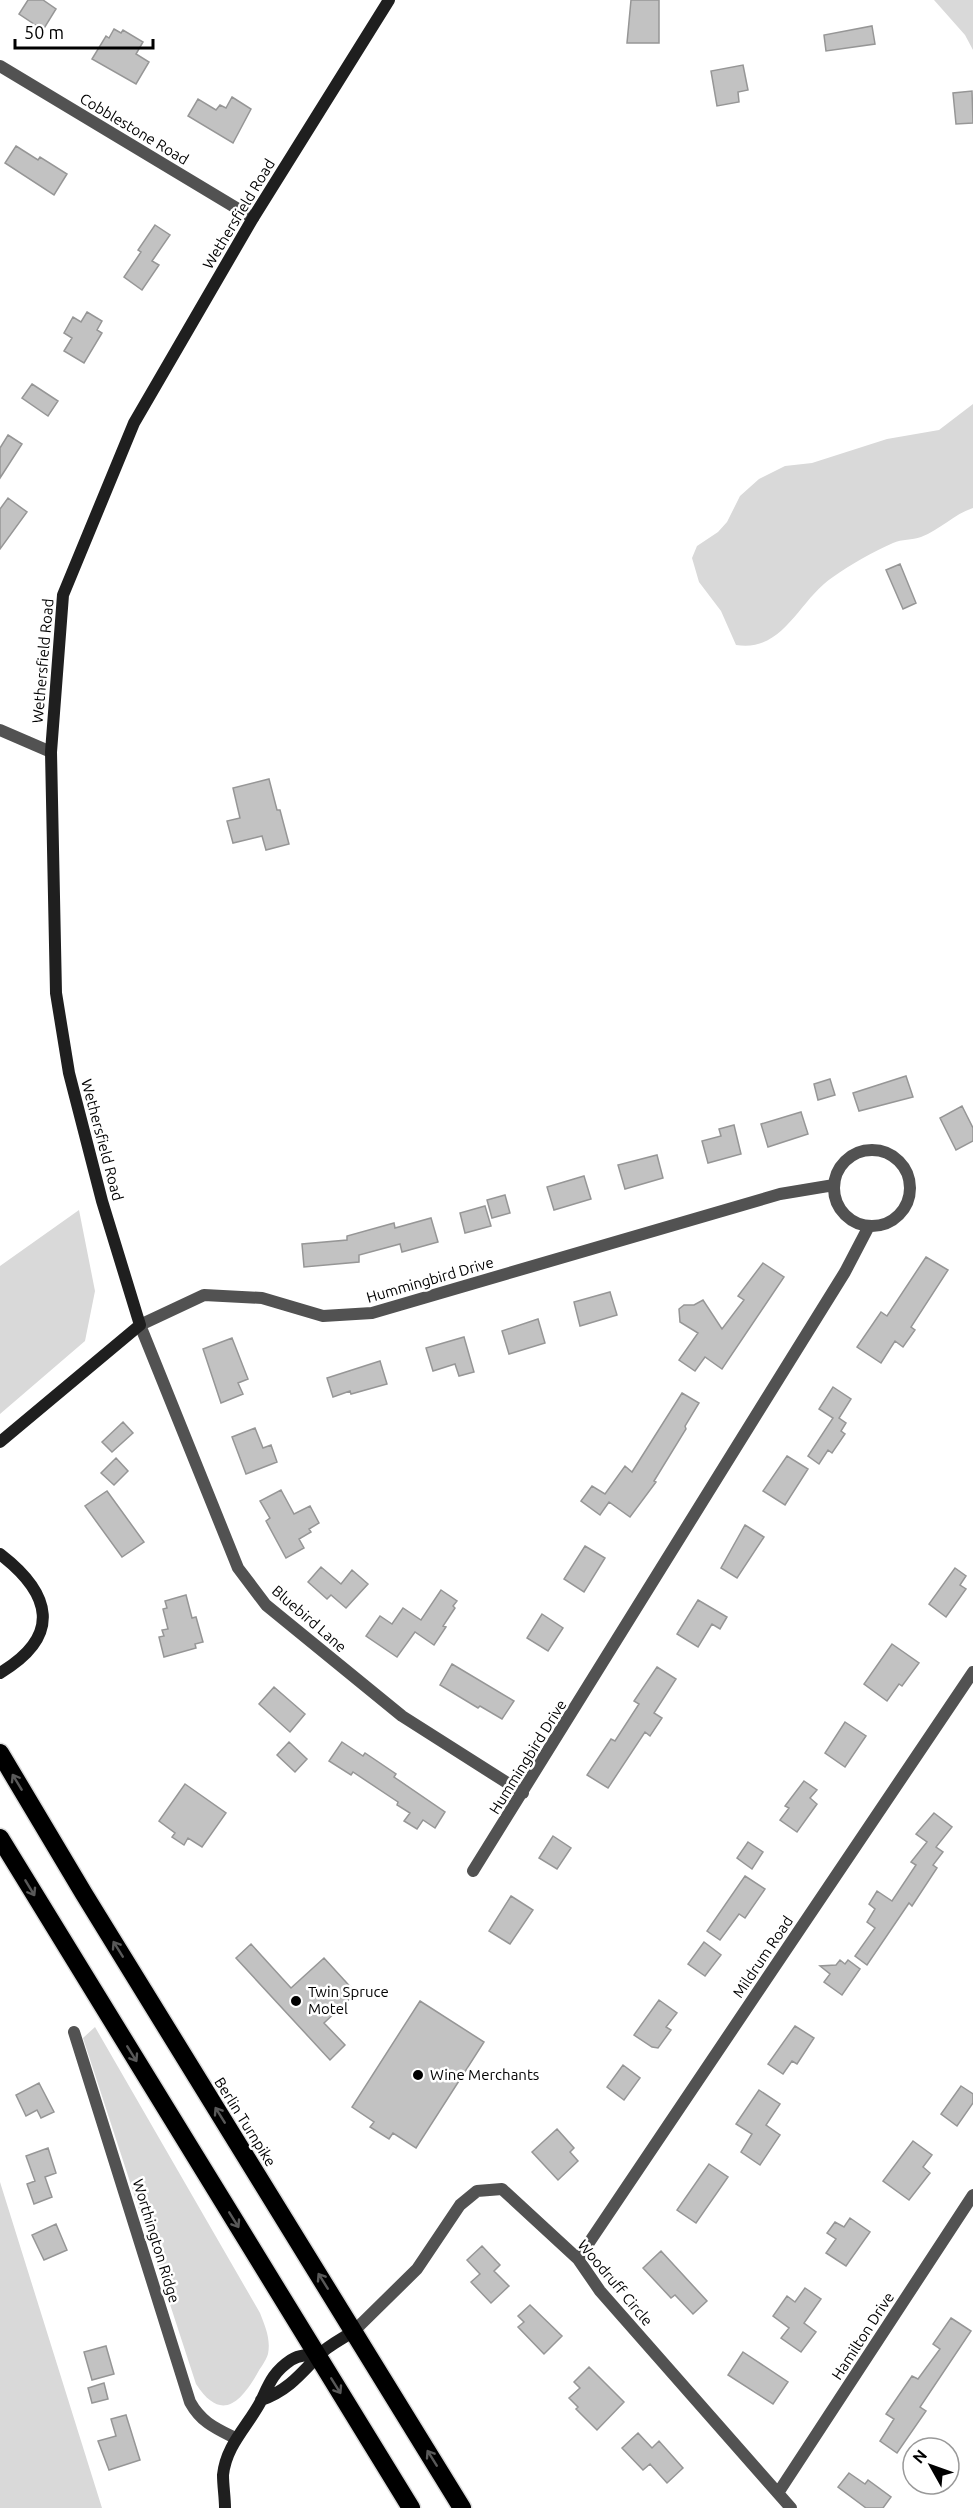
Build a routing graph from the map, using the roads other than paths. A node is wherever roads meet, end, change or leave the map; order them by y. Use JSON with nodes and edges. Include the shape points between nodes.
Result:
{"nodes":[{"id":1,"x":389,"y":0,"type":"edge"},
{"id":2,"x":0,"y":66,"type":"edge"},
{"id":3,"x":253,"y":218,"type":"junction"},
{"id":4,"x":0,"y":730,"type":"edge"},
{"id":5,"x":51,"y":752,"type":"junction"},
{"id":6,"x":834,"y":1185,"type":"junction"},
{"id":7,"x":868,"y":1226,"type":"junction"},
{"id":8,"x":140,"y":1325,"type":"junction"},
{"id":9,"x":0,"y":1442,"type":"edge"},
{"id":10,"x":0,"y":1554,"type":"edge"},
{"id":11,"x":973,"y":1672,"type":"edge"},
{"id":12,"x":0,"y":1673,"type":"edge"},
{"id":13,"x":0,"y":1754,"type":"edge"},
{"id":14,"x":523,"y":1793,"type":"junction"},
{"id":15,"x":0,"y":1838,"type":"edge"},
{"id":16,"x":473,"y":1871,"type":"dead end"},
{"id":17,"x":74,"y":2032,"type":"dead end"},
{"id":18,"x":973,"y":2195,"type":"edge"},
{"id":19,"x":578,"y":2259,"type":"junction"},
{"id":20,"x":354,"y":2331,"type":"junction"},
{"id":21,"x":318,"y":2356,"type":"junction"},
{"id":22,"x":261,"y":2400,"type":"junction"},
{"id":23,"x":235,"y":2438,"type":"junction"},
{"id":24,"x":778,"y":2493,"type":"junction"},
{"id":25,"x":225,"y":2508,"type":"edge"},
{"id":26,"x":411,"y":2508,"type":"edge"},
{"id":27,"x":462,"y":2508,"type":"edge"},
{"id":28,"x":791,"y":2508,"type":"edge"}],
"edges":[{"from":1,"to":3,"type":"street","name":"Wethersfield Road"},
{"from":2,"to":3,"type":"street","name":"Cobblestone Road"},
{"from":3,"to":5,"type":"street","name":"Wethersfield Road","via":[[134,423],[63,596]]},
{"from":4,"to":5,"type":"street"},
{"from":5,"to":8,"type":"street","name":"Wethersfield Road","via":[[56,993],[69,1072],[102,1201]]},
{"from":6,"to":7,"type":"street","via":[[842,1212],[854,1222]]},
{"from":6,"to":7,"type":"street","via":[[844,1163],[862,1152],[887,1153],[902,1164],[910,1183],[907,1205],[890,1222]]},
{"from":6,"to":8,"type":"street","name":"Hummingbird Drive","via":[[780,1194],[372,1313],[323,1316],[262,1298],[204,1295]]},
{"from":7,"to":14,"type":"street","name":"Hummingbird Drive","via":[[845,1272]]},
{"from":8,"to":9,"type":"street","name":"Hummingbird Drive"},
{"from":8,"to":14,"type":"street","name":"Bluebird Lane","via":[[238,1568],[266,1605],[402,1716]]},
{"from":10,"to":12,"type":"street","via":[[30,1580],[39,1596],[43,1616],[39,1636],[28,1653]]},
{"from":11,"to":19,"type":"street","name":"Mildrum Road"},
{"from":20,"to":13,"type":"highway","name":"Berlin Turnpike","one_way":true},
{"from":14,"to":16,"type":"street","name":"Hummingbird Drive"},
{"from":15,"to":21,"type":"highway","one_way":true},
{"from":17,"to":23,"type":"street","name":"Worthington Ridge","via":[[190,2402],[208,2425]]},
{"from":18,"to":24,"type":"street","name":"Hamilton Drive"},
{"from":19,"to":20,"type":"street","name":"Woodruff Circle","via":[[502,2189],[477,2191],[460,2205],[417,2269]]},
{"from":19,"to":24,"type":"street","name":"Woodruff Circle","via":[[600,2291]]},
{"from":20,"to":21,"type":"street"},
{"from":27,"to":20,"type":"highway","name":"Berlin Turnpike","one_way":true},
{"from":21,"to":22,"type":"street","via":[[282,2390]]},
{"from":21,"to":22,"type":"street","via":[[304,2355],[291,2360],[272,2378]]},
{"from":21,"to":26,"type":"highway","one_way":true},
{"from":22,"to":23,"type":"street"},
{"from":23,"to":25,"type":"street","via":[[223,2474]]},
{"from":24,"to":28,"type":"street","name":"Woodruff Circle"}]}
